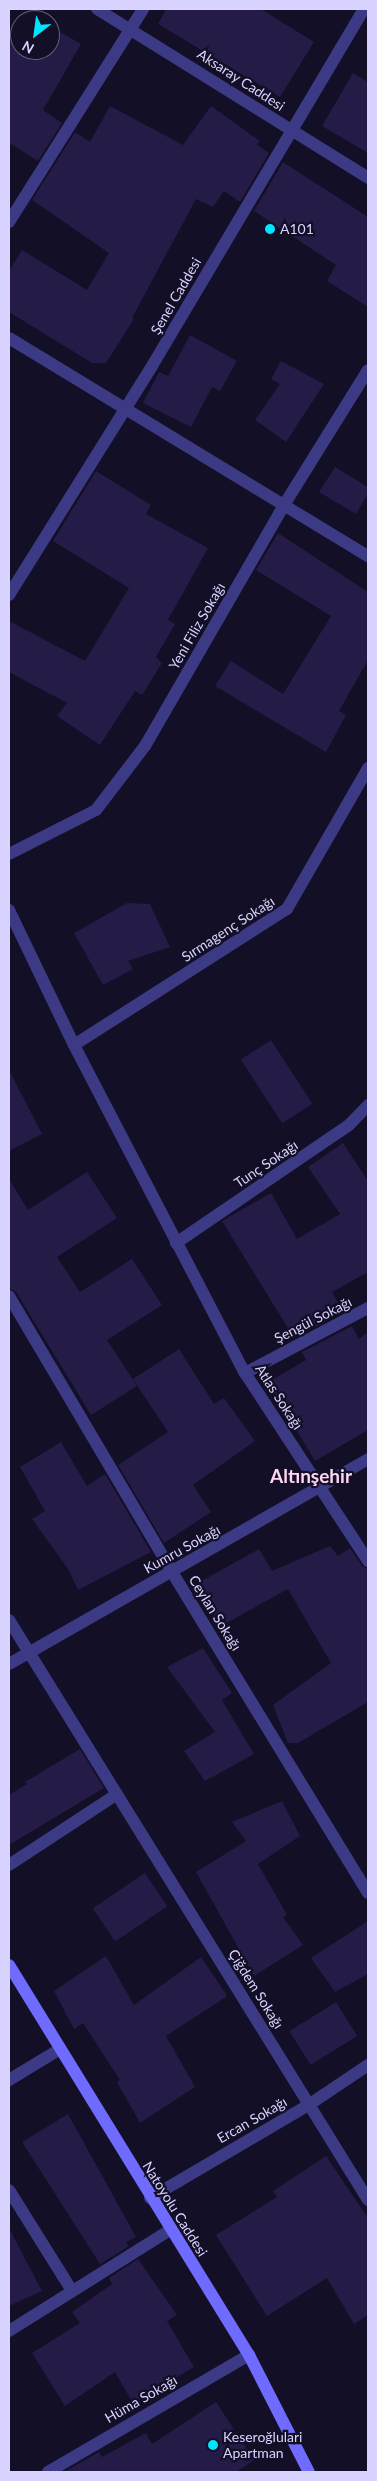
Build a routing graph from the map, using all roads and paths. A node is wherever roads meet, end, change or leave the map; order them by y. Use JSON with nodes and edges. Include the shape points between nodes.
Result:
{"nodes":[{"id":1,"x":97,"y":9,"type":"edge"},
{"id":2,"x":143,"y":9,"type":"edge"},
{"id":3,"x":364,"y":9,"type":"edge"},
{"id":4,"x":132,"y":28,"type":"junction"},
{"id":5,"x":291,"y":129,"type":"junction"},
{"id":6,"x":368,"y":178,"type":"edge"},
{"id":7,"x":9,"y":222,"type":"edge"},
{"id":8,"x":9,"y":338,"type":"edge"},
{"id":9,"x":368,"y":370,"type":"edge"},
{"id":10,"x":124,"y":409,"type":"junction"},
{"id":11,"x":284,"y":505,"type":"junction"},
{"id":12,"x":368,"y":556,"type":"edge"},
{"id":13,"x":9,"y":595,"type":"edge"},
{"id":14,"x":368,"y":768,"type":"edge"},
{"id":15,"x":9,"y":854,"type":"edge"},
{"id":16,"x":9,"y":910,"type":"edge"},
{"id":17,"x":74,"y":1045,"type":"junction"},
{"id":18,"x":368,"y":1106,"type":"edge"},
{"id":19,"x":176,"y":1243,"type":"junction"},
{"id":20,"x":9,"y":1296,"type":"edge"},
{"id":21,"x":368,"y":1308,"type":"edge"},
{"id":22,"x":245,"y":1373,"type":"junction"},
{"id":23,"x":368,"y":1459,"type":"edge"},
{"id":24,"x":321,"y":1488,"type":"junction"},
{"id":25,"x":368,"y":1561,"type":"edge"},
{"id":26,"x":172,"y":1572,"type":"junction"},
{"id":27,"x":9,"y":1620,"type":"edge"},
{"id":28,"x":28,"y":1652,"type":"junction"},
{"id":29,"x":9,"y":1664,"type":"edge"},
{"id":30,"x":117,"y":1794,"type":"junction"},
{"id":31,"x":9,"y":1865,"type":"edge"},
{"id":32,"x":368,"y":1892,"type":"edge"},
{"id":33,"x":9,"y":1965,"type":"edge"},
{"id":34,"x":60,"y":2049,"type":"junction"},
{"id":35,"x":368,"y":2065,"type":"edge"},
{"id":36,"x":9,"y":2080,"type":"edge"},
{"id":37,"x":310,"y":2104,"type":"junction"},
{"id":38,"x":9,"y":2190,"type":"edge"},
{"id":39,"x":150,"y":2198,"type":"junction"},
{"id":40,"x":368,"y":2200,"type":"edge"},
{"id":41,"x":170,"y":2230,"type":"junction"},
{"id":42,"x":72,"y":2291,"type":"junction"},
{"id":43,"x":9,"y":2330,"type":"edge"},
{"id":44,"x":249,"y":2355,"type":"junction"},
{"id":45,"x":48,"y":2472,"type":"edge"},
{"id":46,"x":309,"y":2472,"type":"edge"}],
"edges":[{"from":1,"to":4,"type":"street","name":"Aksaray Caddesi"},
{"from":2,"to":4,"type":"street"},
{"from":3,"to":5,"type":"street","name":"Şenel Caddesi"},
{"from":4,"to":5,"type":"street","name":"Aksaray Caddesi"},
{"from":4,"to":7,"type":"street"},
{"from":5,"to":6,"type":"street","name":"Aksaray Caddesi"},
{"from":5,"to":10,"type":"street","name":"Şenel Caddesi"},
{"from":8,"to":10,"type":"street"},
{"from":9,"to":11,"type":"street","name":"Yeni Filiz Sokağı"},
{"from":10,"to":11,"type":"street"},
{"from":10,"to":13,"type":"street","name":"Şenel Caddesi"},
{"from":11,"to":12,"type":"street"},
{"from":11,"to":15,"type":"street","name":"Yeni Filiz Sokağı","via":[[145,746],[96,810]]},
{"from":14,"to":17,"type":"street","name":"Sırmagenç Sokağı","via":[[287,909]]},
{"from":16,"to":17,"type":"street","name":"Atlas Sokağı"},
{"from":17,"to":19,"type":"street","name":"Atlas Sokağı"},
{"from":18,"to":19,"type":"street","name":"Tunç Sokağı","via":[[349,1125]]},
{"from":19,"to":22,"type":"street","name":"Atlas Sokağı"},
{"from":20,"to":26,"type":"street","name":"Ceylan Sokağı"},
{"from":21,"to":22,"type":"street","name":"Şengül Sokağı"},
{"from":22,"to":24,"type":"street","name":"Atlas Sokağı"},
{"from":23,"to":24,"type":"street","name":"Kumru Sokağı"},
{"from":24,"to":25,"type":"street","name":"Atlas Sokağı"},
{"from":24,"to":26,"type":"street","name":"Kumru Sokağı"},
{"from":26,"to":28,"type":"street","name":"Kumru Sokağı"},
{"from":26,"to":32,"type":"street","name":"Ceylan Sokağı"},
{"from":27,"to":28,"type":"street","name":"Çiğdem Sokağı"},
{"from":28,"to":29,"type":"street","name":"Kumru Sokağı"},
{"from":28,"to":30,"type":"street","name":"Çiğdem Sokağı"},
{"from":30,"to":31,"type":"street"},
{"from":30,"to":37,"type":"street","name":"Çiğdem Sokağı"},
{"from":33,"to":34,"type":"main road","name":"Natoyolu Caddesi"},
{"from":34,"to":36,"type":"street"},
{"from":34,"to":39,"type":"main road","name":"Natoyolu Caddesi"},
{"from":35,"to":37,"type":"street","name":"Ercan Sokağı"},
{"from":37,"to":39,"type":"street","name":"Ercan Sokağı"},
{"from":37,"to":40,"type":"street","name":"Çiğdem Sokağı"},
{"from":38,"to":42,"type":"street"},
{"from":39,"to":41,"type":"main road","name":"Natoyolu Caddesi"},
{"from":41,"to":42,"type":"street"},
{"from":41,"to":44,"type":"main road","name":"Natoyolu Caddesi"},
{"from":42,"to":43,"type":"street"},
{"from":44,"to":45,"type":"street","name":"Hüma Sokağı"},
{"from":44,"to":46,"type":"main road","name":"Natoyolu Caddesi"}]}
